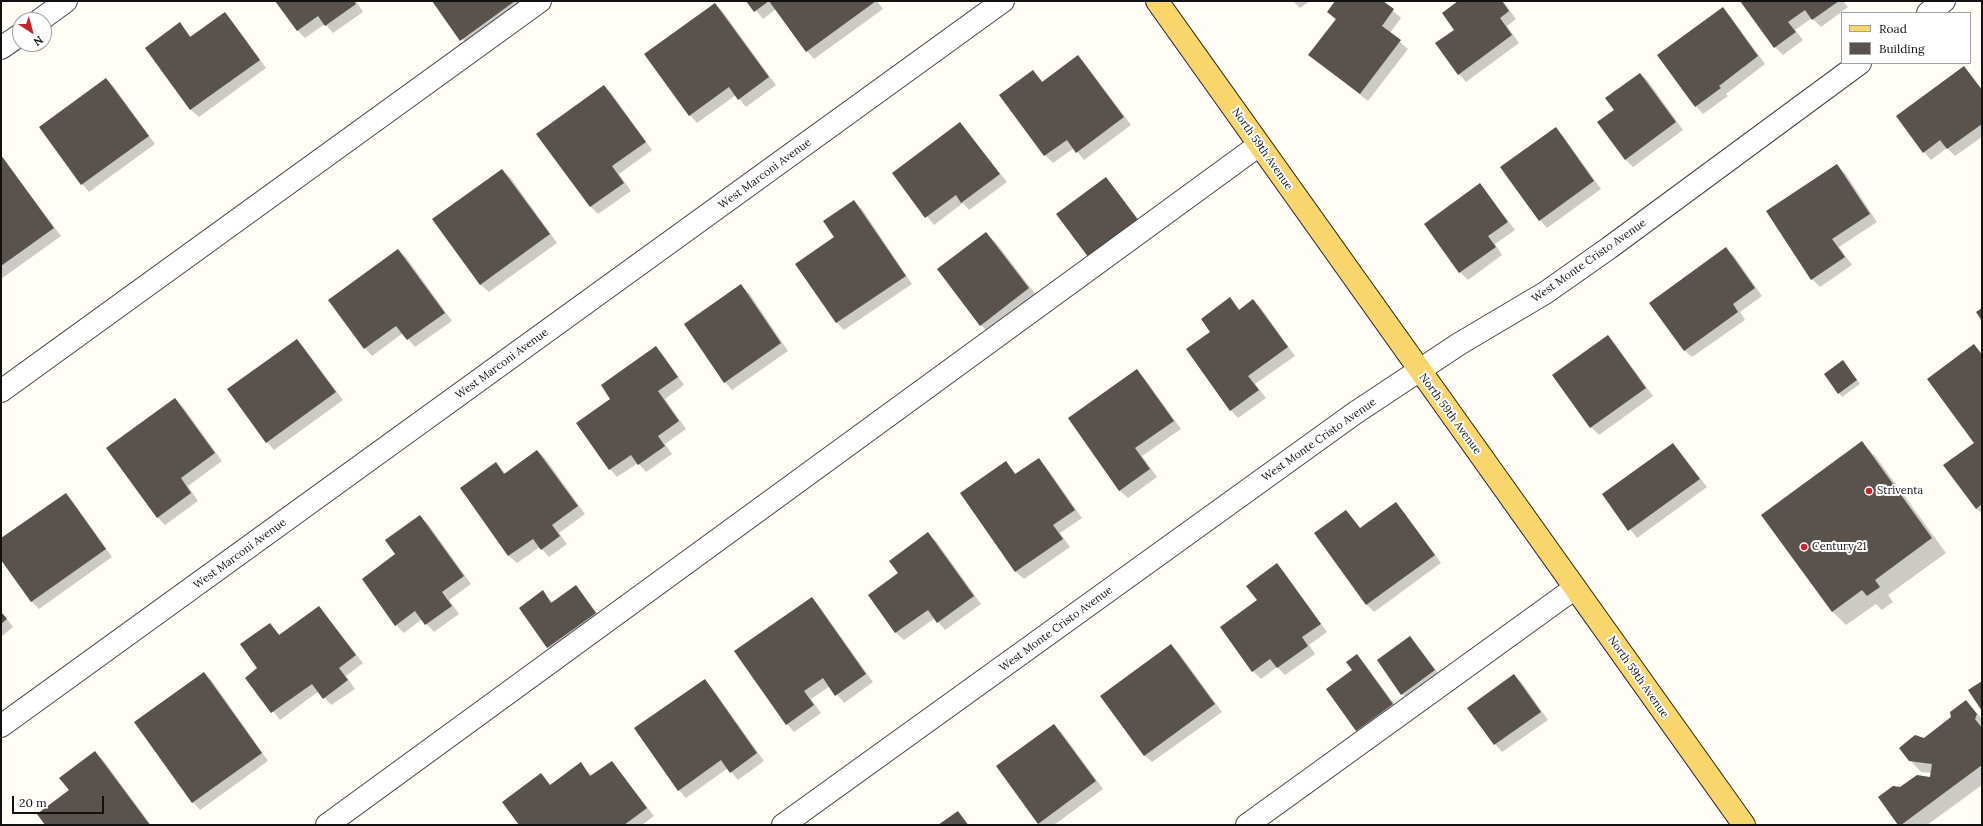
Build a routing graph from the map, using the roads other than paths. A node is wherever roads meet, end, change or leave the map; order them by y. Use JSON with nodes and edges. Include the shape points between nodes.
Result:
{"nodes":[{"id":1,"x":66,"y":1,"type":"edge"},
{"id":2,"x":540,"y":1,"type":"edge"},
{"id":3,"x":1003,"y":1,"type":"edge"},
{"id":4,"x":1157,"y":1,"type":"edge"},
{"id":5,"x":1944,"y":1,"type":"edge"},
{"id":6,"x":51,"y":12,"type":"edge"},
{"id":7,"x":1929,"y":12,"type":"edge"},
{"id":8,"x":12,"y":40,"type":"edge"},
{"id":9,"x":1,"y":48,"type":"edge"},
{"id":10,"x":1859,"y":64,"type":"edge"},
{"id":11,"x":1259,"y":145,"type":"junction"},
{"id":12,"x":1418,"y":370,"type":"junction"},
{"id":13,"x":1,"y":391,"type":"edge"},
{"id":14,"x":1575,"y":588,"type":"junction"},
{"id":15,"x":1,"y":726,"type":"edge"},
{"id":16,"x":327,"y":825,"type":"edge"},
{"id":17,"x":784,"y":825,"type":"edge"},
{"id":18,"x":1247,"y":825,"type":"edge"},
{"id":19,"x":1744,"y":825,"type":"edge"}],
"edges":[{"from":1,"to":6,"type":"street"},
{"from":2,"to":13,"type":"street"},
{"from":3,"to":15,"type":"street","name":"West Marconi Avenue"},
{"from":4,"to":11,"type":"main road","name":"North 59th Avenue"},
{"from":5,"to":7,"type":"street"},
{"from":8,"to":9,"type":"street"},
{"from":10,"to":12,"type":"street","name":"West Monte Cristo Avenue","via":[[1545,294],[1477,332]]},
{"from":11,"to":12,"type":"main road","name":"North 59th Avenue"},
{"from":11,"to":16,"type":"street"},
{"from":12,"to":14,"type":"main road","name":"North 59th Avenue"},
{"from":12,"to":17,"type":"street","name":"West Monte Cristo Avenue"},
{"from":14,"to":18,"type":"street"},
{"from":14,"to":19,"type":"main road","name":"North 59th Avenue"}]}
